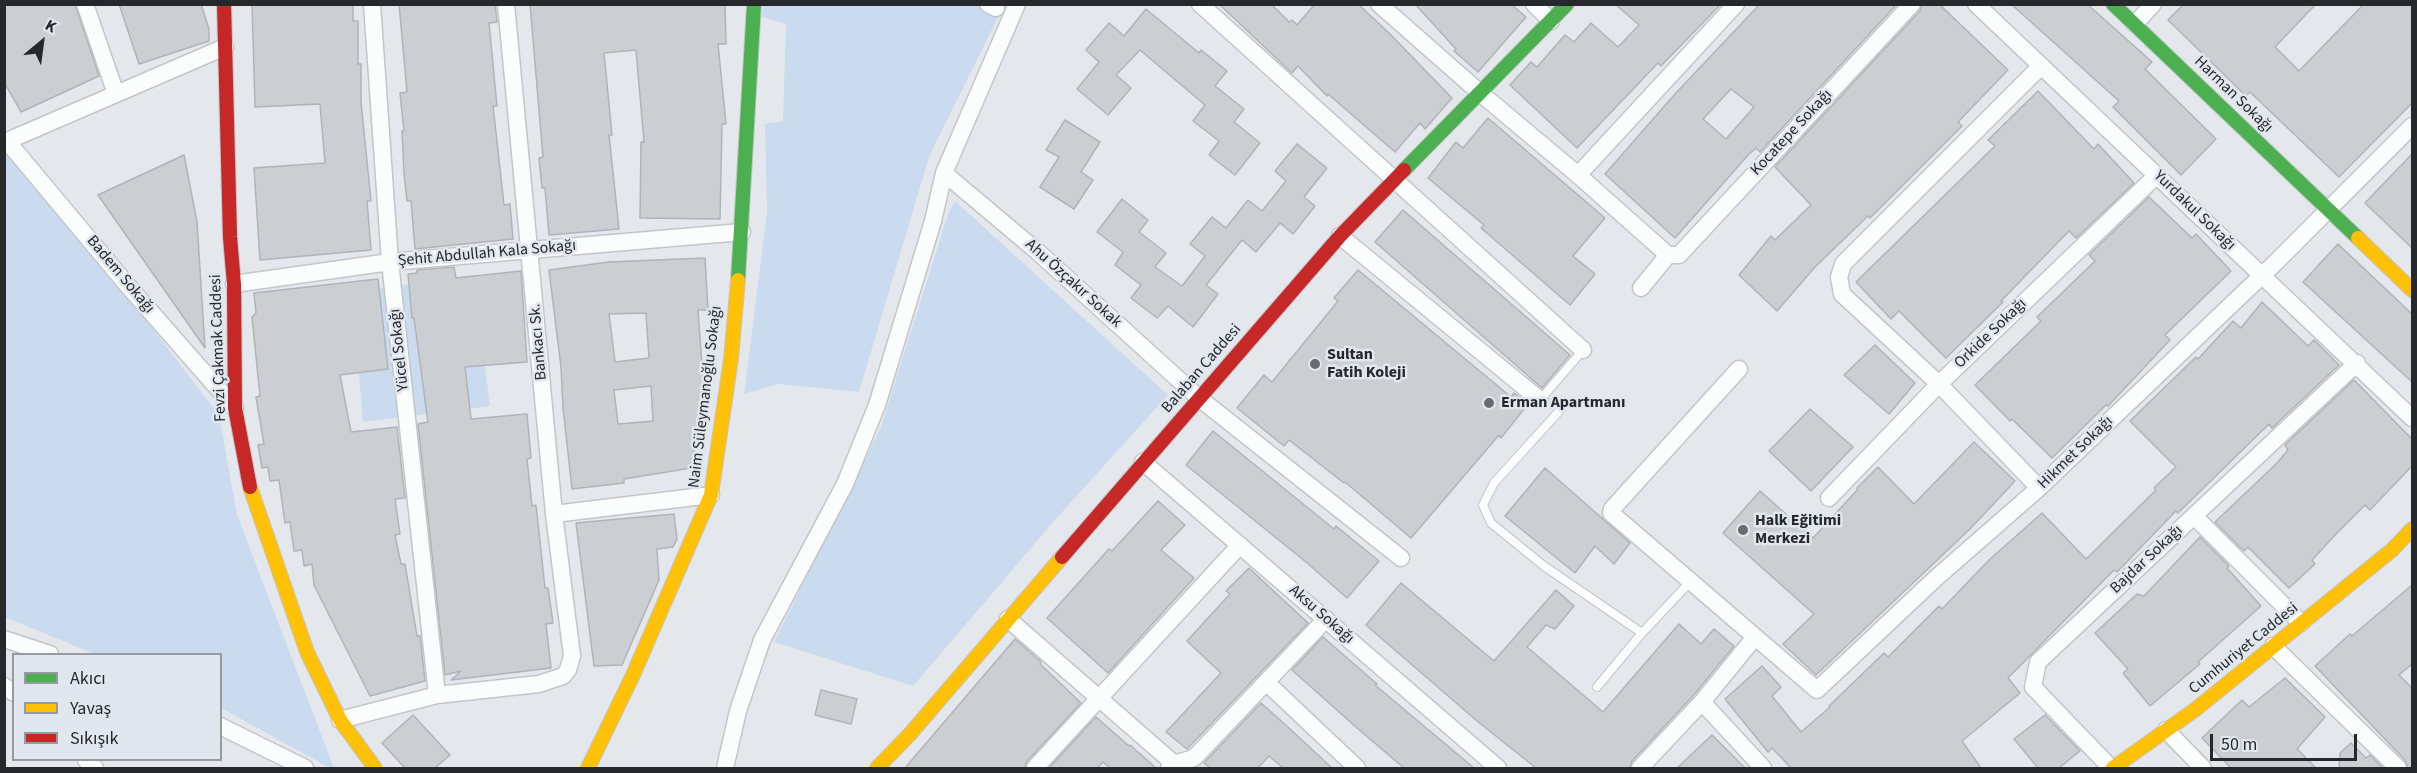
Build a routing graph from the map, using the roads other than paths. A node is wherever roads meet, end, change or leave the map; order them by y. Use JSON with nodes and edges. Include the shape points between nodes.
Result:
{"nodes":[{"id":1,"x":84,"y":4,"type":"edge"},
{"id":2,"x":224,"y":4,"type":"edge"},
{"id":3,"x":372,"y":4,"type":"edge"},
{"id":4,"x":506,"y":4,"type":"edge"},
{"id":5,"x":754,"y":4,"type":"edge"},
{"id":6,"x":1017,"y":4,"type":"edge"},
{"id":7,"x":1200,"y":4,"type":"edge"},
{"id":8,"x":1379,"y":4,"type":"edge"},
{"id":9,"x":1534,"y":4,"type":"edge"},
{"id":10,"x":1567,"y":4,"type":"edge"},
{"id":11,"x":1737,"y":4,"type":"edge"},
{"id":12,"x":1912,"y":4,"type":"edge"},
{"id":13,"x":1976,"y":4,"type":"edge"},
{"id":14,"x":2113,"y":4,"type":"edge"},
{"id":15,"x":2153,"y":4,"type":"edge"},
{"id":16,"x":1551,"y":21,"type":"junction"},
{"id":17,"x":2134,"y":24,"type":"junction"},
{"id":18,"x":225,"y":46,"type":"junction"},
{"id":19,"x":2041,"y":66,"type":"junction"},
{"id":20,"x":1479,"y":92,"type":"junction"},
{"id":21,"x":116,"y":93,"type":"junction"},
{"id":22,"x":2412,"y":126,"type":"edge"},
{"id":23,"x":944,"y":173,"type":"junction"},
{"id":24,"x":1578,"y":175,"type":"junction"},
{"id":25,"x":2157,"y":175,"type":"junction"},
{"id":26,"x":1394,"y":179,"type":"junction"},
{"id":27,"x":2329,"y":210,"type":"junction"},
{"id":28,"x":742,"y":232,"type":"junction"},
{"id":29,"x":1340,"y":236,"type":"junction"},
{"id":30,"x":531,"y":252,"type":"junction"},
{"id":31,"x":1668,"y":255,"type":"junction"},
{"id":32,"x":390,"y":262,"type":"junction"},
{"id":33,"x":2262,"y":275,"type":"junction"},
{"id":34,"x":234,"y":284,"type":"junction"},
{"id":35,"x":1641,"y":288,"type":"dead end"},
{"id":36,"x":2412,"y":290,"type":"edge"},
{"id":37,"x":1583,"y":350,"type":"joint"},
{"id":38,"x":2357,"y":363,"type":"junction"},
{"id":39,"x":1738,"y":369,"type":"dead end"},
{"id":40,"x":1939,"y":384,"type":"junction"},
{"id":41,"x":1199,"y":398,"type":"junction"},
{"id":42,"x":1540,"y":400,"type":"joint"},
{"id":43,"x":235,"y":408,"type":"junction"},
{"id":44,"x":1562,"y":408,"type":"dead end"},
{"id":45,"x":2412,"y":418,"type":"edge"},
{"id":46,"x":1143,"y":462,"type":"junction"},
{"id":47,"x":2039,"y":488,"type":"junction"},
{"id":48,"x":711,"y":495,"type":"junction"},
{"id":49,"x":1828,"y":498,"type":"dead end"},
{"id":50,"x":554,"y":514,"type":"junction"},
{"id":51,"x":2194,"y":516,"type":"junction"},
{"id":52,"x":2412,"y":529,"type":"edge"},
{"id":53,"x":1240,"y":545,"type":"junction"},
{"id":54,"x":2392,"y":550,"type":"junction"},
{"id":55,"x":2412,"y":551,"type":"edge"},
{"id":56,"x":1401,"y":558,"type":"dead end"},
{"id":57,"x":1690,"y":582,"type":"junction"},
{"id":58,"x":1008,"y":619,"type":"junction"},
{"id":59,"x":1326,"y":619,"type":"junction"},
{"id":60,"x":2301,"y":623,"type":"junction"},
{"id":61,"x":1642,"y":633,"type":"junction"},
{"id":62,"x":1755,"y":637,"type":"junction"},
{"id":63,"x":4,"y":639,"type":"edge"},
{"id":64,"x":2273,"y":645,"type":"junction"},
{"id":65,"x":47,"y":653,"type":"edge"},
{"id":66,"x":1266,"y":682,"type":"junction"},
{"id":67,"x":1597,"y":687,"type":"dead end"},
{"id":68,"x":437,"y":695,"type":"junction"},
{"id":69,"x":1099,"y":698,"type":"junction"},
{"id":70,"x":1702,"y":702,"type":"junction"},
{"id":71,"x":340,"y":720,"type":"junction"},
{"id":72,"x":222,"y":727,"type":"edge"},
{"id":73,"x":2166,"y":730,"type":"junction"},
{"id":74,"x":1174,"y":767,"type":"edge"},
{"id":75,"x":305,"y":768,"type":"edge"},
{"id":76,"x":375,"y":768,"type":"edge"},
{"id":77,"x":588,"y":768,"type":"edge"},
{"id":78,"x":725,"y":768,"type":"edge"},
{"id":79,"x":877,"y":768,"type":"edge"},
{"id":80,"x":1035,"y":768,"type":"edge"},
{"id":81,"x":1357,"y":768,"type":"edge"},
{"id":82,"x":1498,"y":768,"type":"edge"},
{"id":83,"x":1640,"y":768,"type":"edge"},
{"id":84,"x":1763,"y":768,"type":"edge"},
{"id":85,"x":2112,"y":768,"type":"edge"},
{"id":86,"x":2203,"y":768,"type":"edge"},
{"id":87,"x":2397,"y":768,"type":"edge"}],
"edges":[{"from":1,"to":21,"type":"street"},
{"from":2,"to":18,"type":"main road","name":"Fevzi Çakmak Caddesi"},
{"from":3,"to":32,"type":"street","name":"Yücel Sokağı"},
{"from":4,"to":30,"type":"street","name":"Bankacı Sk."},
{"from":5,"to":28,"type":"main road","name":"Naim Süleymanoğlu Sokağı"},
{"from":6,"to":23,"type":"street"},
{"from":7,"to":26,"type":"street"},
{"from":8,"to":20,"type":"street"},
{"from":9,"to":16,"type":"street"},
{"from":10,"to":16,"type":"main road","name":"Balaban Caddesi"},
{"from":11,"to":24,"type":"street"},
{"from":12,"to":31,"type":"street","name":"Kocatepe Sokağı","via":[[1678,255]]},
{"from":13,"to":19,"type":"street","name":"Yurdakul Sokağı"},
{"from":14,"to":17,"type":"main road","name":"Harman Sokağı"},
{"from":15,"to":17,"type":"street"},
{"from":16,"to":20,"type":"main road","name":"Balaban Caddesi"},
{"from":17,"to":27,"type":"main road","name":"Harman Sokağı"},
{"from":18,"to":21,"type":"street"},
{"from":18,"to":34,"type":"main road","name":"Fevzi Çakmak Caddesi"},
{"from":19,"to":25,"type":"street","name":"Yurdakul Sokağı"},
{"from":19,"to":40,"type":"street","via":[[1843,264],[1839,276],[1842,294]]},
{"from":20,"to":24,"type":"street"},
{"from":20,"to":26,"type":"main road","name":"Balaban Caddesi"},
{"from":21,"to":43,"type":"street","name":"Badem Sokağı","via":[[7,141]]},
{"from":22,"to":27,"type":"street","name":"Hikmet Sokağı"},
{"from":23,"to":41,"type":"street","name":"Ahu Özçakır Sokak"},
{"from":23,"to":78,"type":"street","via":[[877,405],[845,484],[762,640],[738,711]]},
{"from":24,"to":31,"type":"street"},
{"from":25,"to":33,"type":"street","name":"Yurdakul Sokağı"},
{"from":25,"to":40,"type":"street","name":"Orkide Sokağı"},
{"from":26,"to":29,"type":"main road","name":"Balaban Caddesi"},
{"from":26,"to":37,"type":"street"},
{"from":27,"to":33,"type":"street","name":"Hikmet Sokağı"},
{"from":27,"to":36,"type":"main road","name":"Harman Sokağı"},
{"from":28,"to":30,"type":"street","name":"Şehit Abdullah Kala Sokağı"},
{"from":28,"to":48,"type":"main road","name":"Naim Süleymanoğlu Sokağı","via":[[731,359]]},
{"from":29,"to":41,"type":"main road","name":"Balaban Caddesi"},
{"from":29,"to":42,"type":"street"},
{"from":30,"to":32,"type":"street","name":"Şehit Abdullah Kala Sokağı"},
{"from":30,"to":50,"type":"street","name":"Bankacı Sk."},
{"from":31,"to":35,"type":"street","name":"Kocatepe Sokağı"},
{"from":32,"to":34,"type":"street","name":"Şehit Abdullah Kala Sokağı"},
{"from":32,"to":68,"type":"street","name":"Yücel Sokağı"},
{"from":33,"to":38,"type":"street","name":"Yurdakul Sokağı"},
{"from":33,"to":47,"type":"street","name":"Hikmet Sokağı"},
{"from":34,"to":43,"type":"main road","name":"Fevzi Çakmak Caddesi"},
{"from":37,"to":42,"type":"lane"},
{"from":38,"to":45,"type":"street","name":"Yurdakul Sokağı"},
{"from":38,"to":51,"type":"street","name":"Bajdar Sokağı"},
{"from":39,"to":57,"type":"street","via":[[1611,513]]},
{"from":40,"to":47,"type":"street"},
{"from":40,"to":49,"type":"street","name":"Orkide Sokağı"},
{"from":41,"to":46,"type":"main road","name":"Balaban Caddesi"},
{"from":41,"to":56,"type":"street","name":"Ahu Özçakır Sokak"},
{"from":43,"to":71,"type":"main road","name":"Fevzi Çakmak Caddesi","via":[[249,484],[307,652]]},
{"from":44,"to":61,"type":"lane","via":[[1494,483],[1483,505],[1491,523],[1544,566]]},
{"from":46,"to":53,"type":"street","name":"Aksu Sokağı"},
{"from":46,"to":58,"type":"main road","name":"Balaban Caddesi"},
{"from":47,"to":62,"type":"street","name":"Hikmet Sokağı","via":[[1817,690]]},
{"from":48,"to":50,"type":"street"},
{"from":48,"to":77,"type":"main road","name":"Naim Süleymanoğlu Sokağı"},
{"from":50,"to":68,"type":"street","name":"Bankacı Sk.","via":[[572,656],[568,670],[563,676],[539,684]]},
{"from":51,"to":60,"type":"street"},
{"from":51,"to":85,"type":"street","name":"Bajdar Sokağı","via":[[2038,662],[2033,687]]},
{"from":52,"to":54,"type":"main road","name":"Cumhuriyet Caddesi"},
{"from":53,"to":59,"type":"street","name":"Aksu Sokağı"},
{"from":53,"to":69,"type":"street"},
{"from":54,"to":55,"type":"main road"},
{"from":54,"to":60,"type":"main road","name":"Cumhuriyet Caddesi"},
{"from":57,"to":61,"type":"lane"},
{"from":57,"to":62,"type":"street"},
{"from":58,"to":69,"type":"street"},
{"from":58,"to":79,"type":"main road","name":"Balaban Caddesi"},
{"from":59,"to":66,"type":"street"},
{"from":59,"to":82,"type":"street","name":"Aksu Sokağı"},
{"from":60,"to":64,"type":"main road","name":"Cumhuriyet Caddesi"},
{"from":61,"to":67,"type":"lane"},
{"from":62,"to":70,"type":"street"},
{"from":63,"to":65,"type":"street"},
{"from":64,"to":73,"type":"main road","name":"Cumhuriyet Caddesi"},
{"from":64,"to":87,"type":"street"},
{"from":66,"to":74,"type":"street","via":[[1194,758]]},
{"from":66,"to":81,"type":"street"},
{"from":68,"to":71,"type":"street"},
{"from":69,"to":74,"type":"street"},
{"from":69,"to":80,"type":"street"},
{"from":70,"to":83,"type":"street"},
{"from":70,"to":84,"type":"street"},
{"from":71,"to":76,"type":"main road","name":"Fevzi Çakmak Caddesi"},
{"from":72,"to":75,"type":"street"},
{"from":73,"to":85,"type":"main road","name":"Cumhuriyet Caddesi"},
{"from":73,"to":86,"type":"street"}]}
